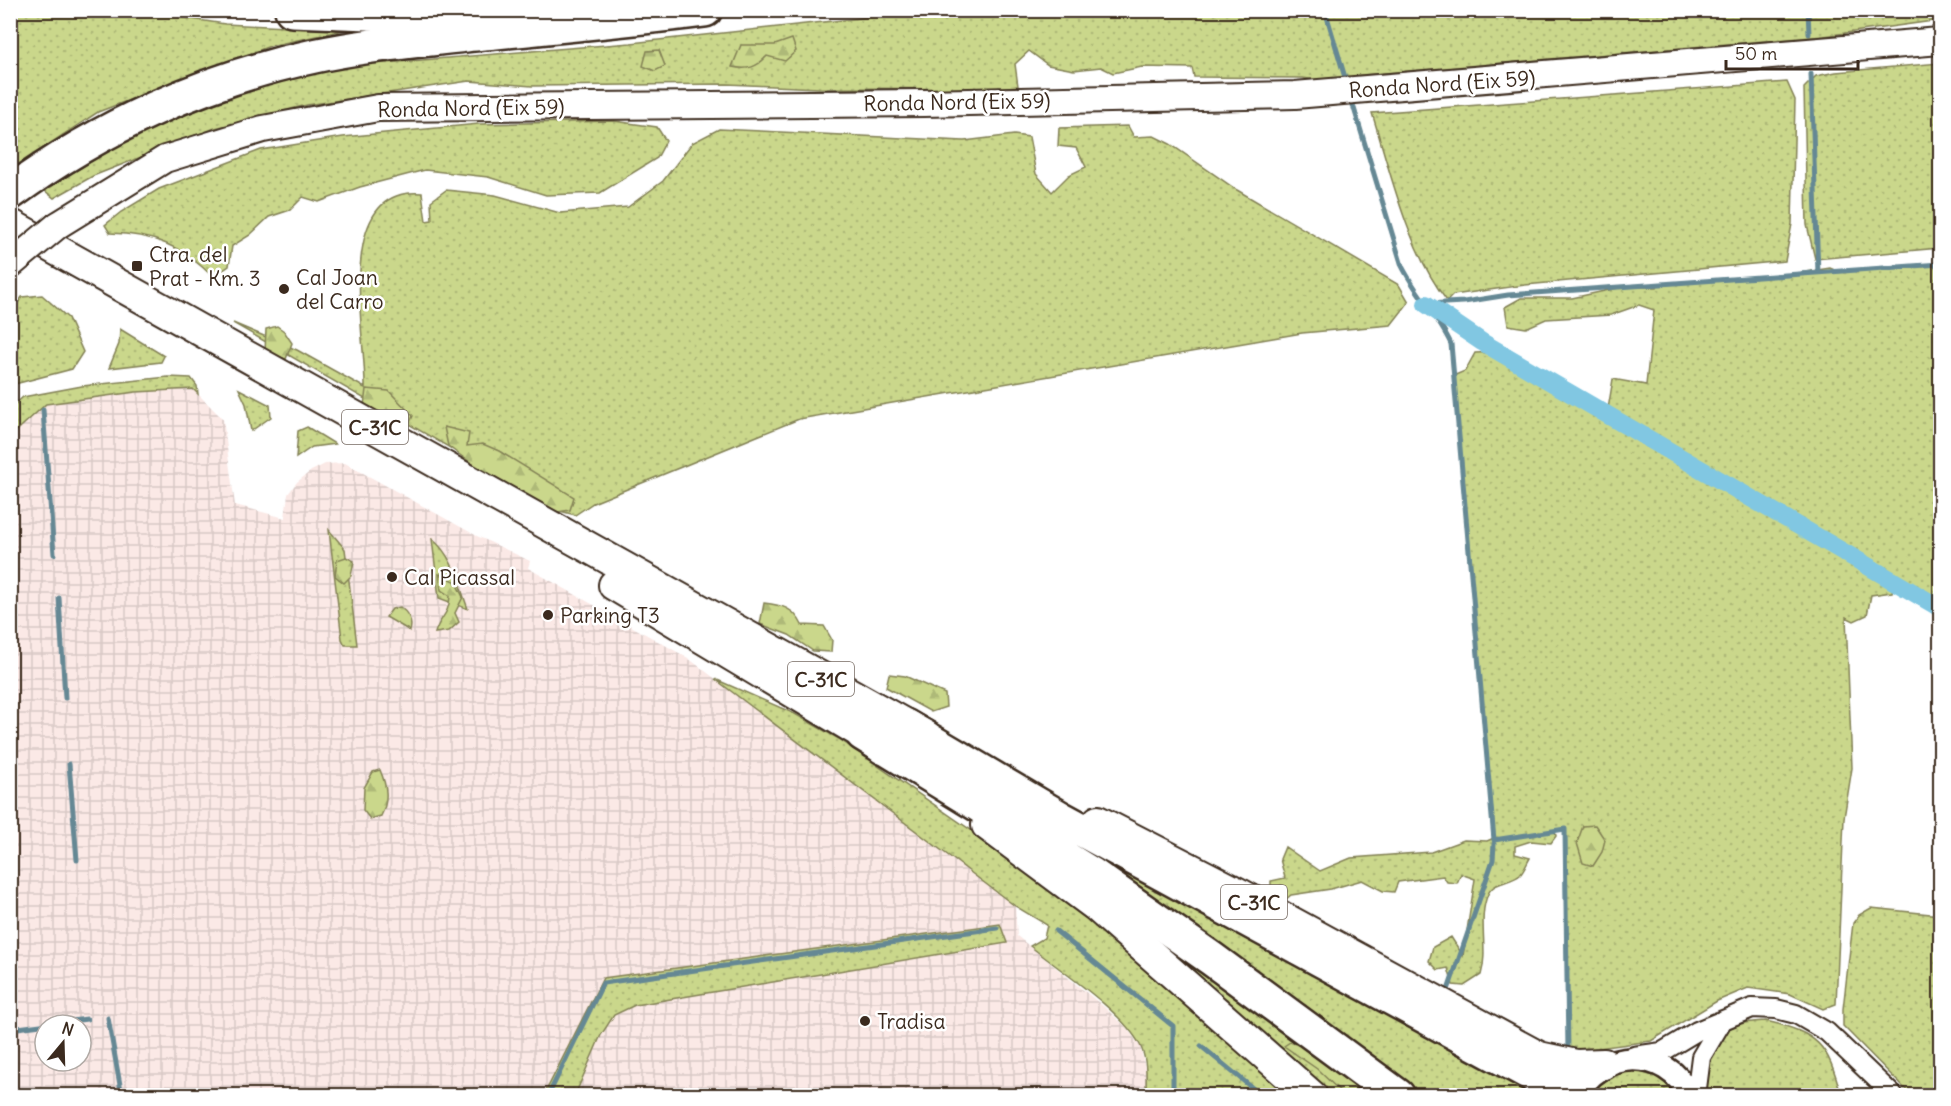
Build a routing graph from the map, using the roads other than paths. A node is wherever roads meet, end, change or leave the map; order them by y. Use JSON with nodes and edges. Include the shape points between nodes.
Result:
{"nodes":[{"id":1,"x":292,"y":10,"type":"edge"},
{"id":2,"x":696,"y":12,"type":"edge"},
{"id":3,"x":1941,"y":41,"type":"edge"},
{"id":4,"x":10,"y":193,"type":"edge"},
{"id":5,"x":10,"y":224,"type":"edge"},
{"id":6,"x":10,"y":246,"type":"edge"},
{"id":7,"x":10,"y":265,"type":"edge"},
{"id":8,"x":905,"y":726,"type":"junction"},
{"id":9,"x":863,"y":734,"type":"junction"},
{"id":10,"x":1723,"y":1020,"type":"junction"},
{"id":11,"x":1615,"y":1061,"type":"junction"},
{"id":12,"x":1312,"y":1095,"type":"edge"},
{"id":13,"x":1398,"y":1095,"type":"edge"},
{"id":14,"x":1574,"y":1095,"type":"edge"},
{"id":15,"x":1690,"y":1095,"type":"edge"},
{"id":16,"x":1696,"y":1095,"type":"edge"},
{"id":17,"x":1894,"y":1095,"type":"edge"}],
"edges":[{"from":1,"to":2,"type":"highway","via":[[526,18]]},
{"from":2,"to":4,"type":"highway","via":[[403,41],[312,56],[182,97],[94,139]]},
{"from":3,"to":7,"type":"main road","name":"Ronda Nord (Eix 59)","bridge":true,"via":[[1295,95],[378,108],[264,129],[165,159],[58,225]]},
{"from":5,"to":8,"type":"highway","number":"C-31C"},
{"from":6,"to":9,"type":"highway","number":"C-31C","via":[[622,590]]},
{"from":8,"to":11,"type":"highway","number":"C-31C","via":[[1215,881],[1539,1057],[1576,1065]]},
{"from":8,"to":14,"type":"highway","number":"C-31C","via":[[1062,819]]},
{"from":9,"to":12,"type":"highway","via":[[1096,906]]},
{"from":9,"to":13,"type":"highway","number":"C-31C","via":[[1090,874]]},
{"from":10,"to":11,"type":"street","via":[[1662,1052]]},
{"from":10,"to":16,"type":"street","via":[[1701,1057]]},
{"from":10,"to":17,"type":"street","via":[[1752,1008],[1796,1014],[1827,1032]]},
{"from":11,"to":14,"type":"street","via":[[1582,1083]]},
{"from":11,"to":15,"type":"street","via":[[1640,1058],[1661,1065],[1686,1086]]}]}
